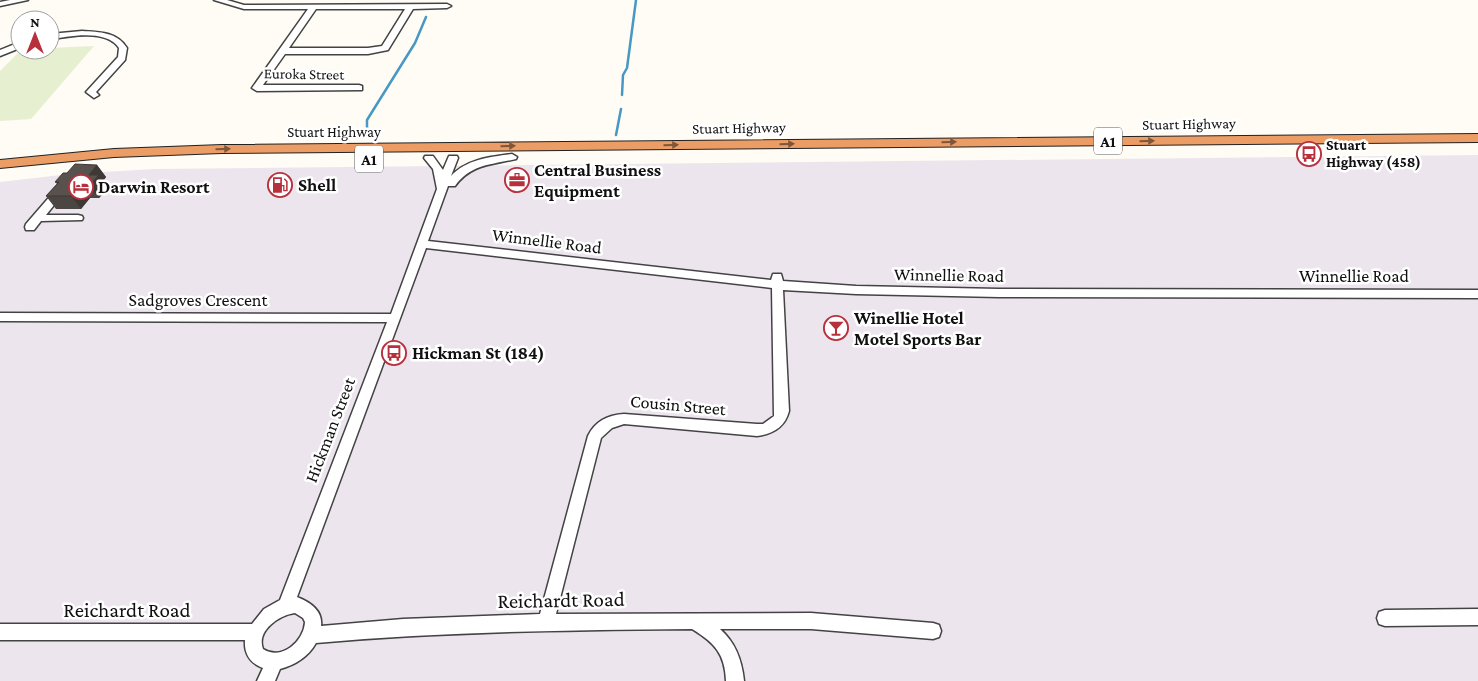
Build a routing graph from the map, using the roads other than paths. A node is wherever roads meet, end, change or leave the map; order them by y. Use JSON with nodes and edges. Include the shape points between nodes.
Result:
{"nodes":[{"id":1,"x":24,"y":0,"type":"edge"},
{"id":2,"x":218,"y":0,"type":"edge"},
{"id":3,"x":0,"y":4,"type":"edge"},
{"id":4,"x":314,"y":6,"type":"junction"},
{"id":5,"x":410,"y":6,"type":"junction"},
{"id":6,"x":447,"y":6,"type":"dead end"},
{"id":7,"x":60,"y":36,"type":"edge"},
{"id":8,"x":281,"y":51,"type":"junction"},
{"id":9,"x":359,"y":88,"type":"dead end"},
{"id":10,"x":94,"y":95,"type":"dead end"},
{"id":11,"x":1478,"y":138,"type":"edge"},
{"id":12,"x":1358,"y":144,"type":"junction"},
{"id":13,"x":482,"y":147,"type":"junction"},
{"id":14,"x":353,"y":148,"type":"junction"},
{"id":15,"x":1478,"y":148,"type":"edge"},
{"id":16,"x":254,"y":149,"type":"junction"},
{"id":17,"x":457,"y":157,"type":"junction"},
{"id":18,"x":512,"y":157,"type":"junction"},
{"id":19,"x":429,"y":158,"type":"junction"},
{"id":20,"x":322,"y":159,"type":"junction"},
{"id":21,"x":0,"y":164,"type":"edge"},
{"id":22,"x":0,"y":174,"type":"edge"},
{"id":23,"x":71,"y":178,"type":"edge"},
{"id":24,"x":451,"y":184,"type":"junction"},
{"id":25,"x":441,"y":191,"type":"junction"},
{"id":26,"x":38,"y":218,"type":"junction"},
{"id":27,"x":78,"y":218,"type":"dead end"},
{"id":28,"x":30,"y":228,"type":"dead end"},
{"id":29,"x":426,"y":241,"type":"junction"},
{"id":30,"x":777,"y":281,"type":"junction"},
{"id":31,"x":1478,"y":286,"type":"edge"},
{"id":32,"x":1478,"y":294,"type":"edge"},
{"id":33,"x":0,"y":317,"type":"edge"},
{"id":34,"x":395,"y":318,"type":"junction"},
{"id":35,"x":286,"y":606,"type":"junction"},
{"id":36,"x":1478,"y":617,"type":"edge"},
{"id":37,"x":1385,"y":618,"type":"dead end"},
{"id":38,"x":546,"y":622,"type":"junction"},
{"id":39,"x":694,"y":622,"type":"junction"},
{"id":40,"x":933,"y":631,"type":"dead end"},
{"id":41,"x":0,"y":632,"type":"edge"},
{"id":42,"x":255,"y":632,"type":"junction"},
{"id":43,"x":312,"y":635,"type":"junction"},
{"id":44,"x":274,"y":662,"type":"junction"},
{"id":45,"x":266,"y":681,"type":"edge"},
{"id":46,"x":735,"y":681,"type":"edge"}],
"edges":[{"from":1,"to":3,"type":"street"},
{"from":2,"to":4,"type":"street","via":[[244,7]]},
{"from":4,"to":5,"type":"street"},
{"from":4,"to":8,"type":"street","name":"Euroka Street"},
{"from":5,"to":6,"type":"street"},
{"from":5,"to":8,"type":"street","via":[[385,48],[368,51]]},
{"from":7,"to":10,"type":"street","via":[[102,35],[121,45],[122,58],[91,92]]},
{"from":8,"to":9,"type":"street","name":"Euroka Street","via":[[257,88]]},
{"from":11,"to":12,"type":"highway","name":"Stuart Highway","number":"A1"},
{"from":13,"to":12,"type":"highway","name":"Stuart Highway","number":"A1","one_way":true},
{"from":12,"to":15,"type":"highway","name":"Stuart Highway","number":"A1"},
{"from":12,"to":18,"type":"highway","name":"Stuart Highway","number":"A1"},
{"from":13,"to":14,"type":"highway","name":"Stuart Highway","number":"A1"},
{"from":13,"to":17,"type":"highway","via":[[467,149]]},
{"from":14,"to":16,"type":"highway","name":"Stuart Highway","number":"A1"},
{"from":14,"to":17,"type":"highway","via":[[363,151],[450,150]]},
{"from":16,"to":20,"type":"highway","via":[[312,151]]},
{"from":21,"to":16,"type":"highway","name":"Stuart Highway","number":"A1","one_way":true,"via":[[114,153]]},
{"from":17,"to":18,"type":"highway","name":"Stuart Highway","number":"A1"},
{"from":17,"to":19,"type":"highway","name":"Stuart Highway","number":"A1"},
{"from":17,"to":24,"type":"street","name":"Hickman Street"},
{"from":17,"to":25,"type":"street","name":"Hickman Street"},
{"from":18,"to":24,"type":"street","name":"Hickman Street","via":[[474,164],[460,172]]},
{"from":19,"to":20,"type":"highway","name":"Stuart Highway","number":"A1"},
{"from":19,"to":25,"type":"street","via":[[438,168]]},
{"from":20,"to":22,"type":"highway","name":"Stuart Highway","number":"A1","via":[[142,162]]},
{"from":23,"to":26,"type":"street"},
{"from":24,"to":29,"type":"street","name":"Hickman Street"},
{"from":25,"to":29,"type":"street","name":"Hickman Street"},
{"from":26,"to":27,"type":"street"},
{"from":26,"to":28,"type":"street"},
{"from":29,"to":30,"type":"street","name":"Winnellie Road"},
{"from":29,"to":34,"type":"street","name":"Hickman Street"},
{"from":30,"to":31,"type":"street","name":"Winnellie Road","via":[[996,286]]},
{"from":30,"to":32,"type":"street","name":"Winnellie Road","via":[[895,292]]},
{"from":30,"to":38,"type":"street","name":"Cousin Street","via":[[780,419],[766,429],[757,430],[624,419],[615,419],[599,429]]},
{"from":33,"to":34,"type":"street","name":"Sadgroves Crescent"},
{"from":34,"to":35,"type":"street","name":"Hickman Street"},
{"from":35,"to":42,"type":"street","via":[[268,616]]},
{"from":35,"to":43,"type":"street","via":[[298,605],[313,615]]},
{"from":36,"to":37,"type":"street"},
{"from":38,"to":39,"type":"street","name":"Reichardt Road"},
{"from":38,"to":43,"type":"street","name":"Reichardt Road","via":[[403,627]]},
{"from":39,"to":40,"type":"street","name":"Reichardt Road","via":[[810,621]]},
{"from":39,"to":46,"type":"street","via":[[713,632],[728,648]]},
{"from":41,"to":42,"type":"street","name":"Reichardt Road"},
{"from":42,"to":44,"type":"street","via":[[253,644],[256,653],[263,660]]},
{"from":43,"to":44,"type":"street","via":[[296,653]]},
{"from":44,"to":45,"type":"street"}]}
